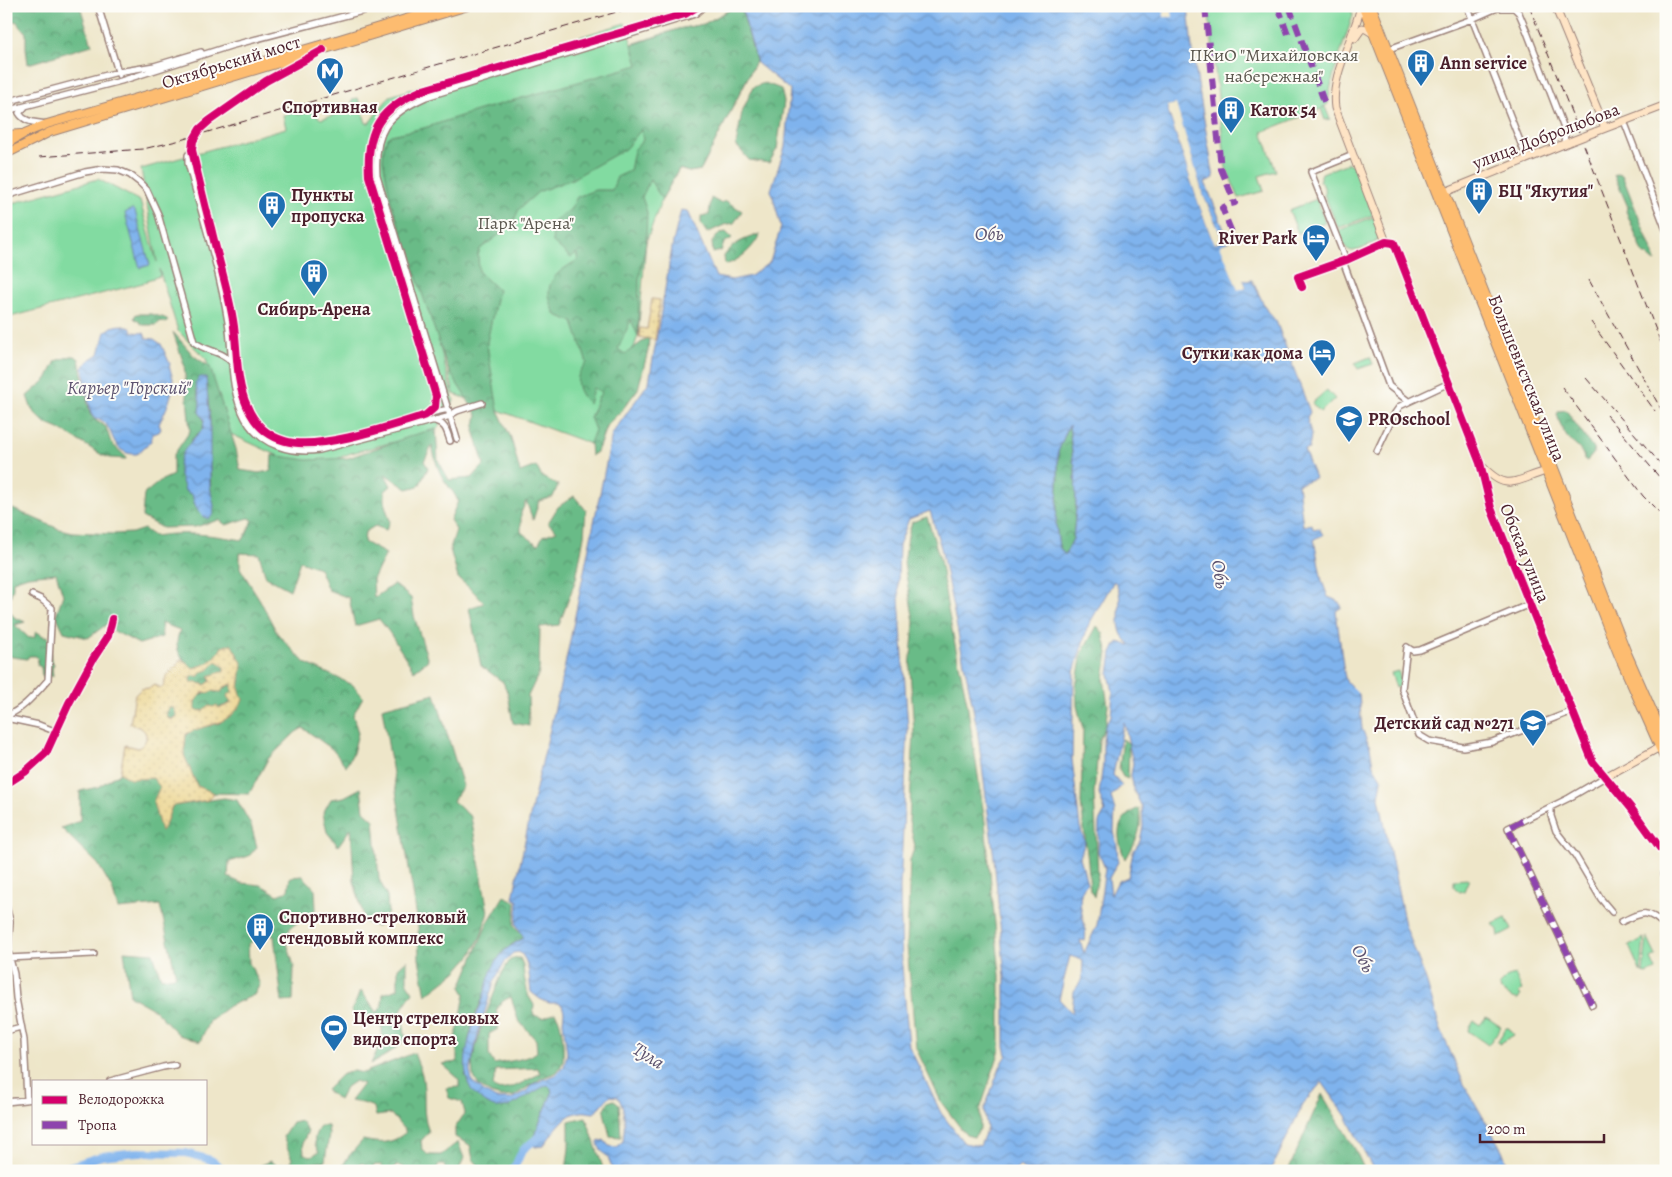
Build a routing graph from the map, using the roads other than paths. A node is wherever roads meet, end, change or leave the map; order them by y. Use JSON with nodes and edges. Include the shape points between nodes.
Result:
{"nodes":[{"id":1,"x":98,"y":6,"type":"edge"},
{"id":2,"x":370,"y":6,"type":"edge"},
{"id":3,"x":382,"y":6,"type":"edge"},
{"id":4,"x":448,"y":6,"type":"edge"},
{"id":5,"x":468,"y":6,"type":"edge"},
{"id":6,"x":698,"y":6,"type":"edge"},
{"id":7,"x":704,"y":6,"type":"edge"},
{"id":8,"x":1362,"y":6,"type":"edge"},
{"id":9,"x":1371,"y":6,"type":"edge"},
{"id":10,"x":1467,"y":6,"type":"edge"},
{"id":11,"x":1555,"y":6,"type":"edge"},
{"id":12,"x":1512,"y":7,"type":"edge"},
{"id":13,"x":1472,"y":19,"type":"junction"},
{"id":14,"x":1374,"y":34,"type":"junction"},
{"id":15,"x":1389,"y":49,"type":"junction"},
{"id":16,"x":323,"y":50,"type":"junction"},
{"id":17,"x":118,"y":72,"type":"junction"},
{"id":18,"x":1339,"y":72,"type":"junction"},
{"id":19,"x":121,"y":81,"type":"junction"},
{"id":20,"x":6,"y":102,"type":"edge"},
{"id":21,"x":1666,"y":105,"type":"edge"},
{"id":22,"x":26,"y":106,"type":"junction"},
{"id":23,"x":6,"y":111,"type":"edge"},
{"id":24,"x":1624,"y":121,"type":"junction"},
{"id":25,"x":47,"y":124,"type":"junction"},
{"id":26,"x":1605,"y":128,"type":"junction"},
{"id":27,"x":25,"y":133,"type":"junction"},
{"id":28,"x":8,"y":134,"type":"edge"},
{"id":29,"x":1566,"y":143,"type":"junction"},
{"id":30,"x":6,"y":144,"type":"edge"},
{"id":31,"x":6,"y":154,"type":"edge"},
{"id":32,"x":1353,"y":155,"type":"junction"},
{"id":33,"x":1527,"y":159,"type":"junction"},
{"id":34,"x":1441,"y":193,"type":"junction"},
{"id":35,"x":6,"y":196,"type":"edge"},
{"id":36,"x":208,"y":230,"type":"junction"},
{"id":37,"x":1666,"y":230,"type":"edge"},
{"id":38,"x":393,"y":234,"type":"junction"},
{"id":39,"x":387,"y":236,"type":"junction"},
{"id":40,"x":1390,"y":242,"type":"junction"},
{"id":41,"x":1344,"y":260,"type":"junction"},
{"id":42,"x":1302,"y":287,"type":"dead end"},
{"id":43,"x":412,"y":305,"type":"junction"},
{"id":44,"x":229,"y":344,"type":"junction"},
{"id":45,"x":236,"y":344,"type":"junction"},
{"id":46,"x":217,"y":353,"type":"junction"},
{"id":47,"x":232,"y":363,"type":"junction"},
{"id":48,"x":1449,"y":383,"type":"junction"},
{"id":49,"x":240,"y":384,"type":"junction"},
{"id":50,"x":234,"y":385,"type":"junction"},
{"id":51,"x":437,"y":401,"type":"junction"},
{"id":52,"x":444,"y":401,"type":"junction"},
{"id":53,"x":1408,"y":401,"type":"junction"},
{"id":54,"x":482,"y":403,"type":"dead end"},
{"id":55,"x":457,"y":411,"type":"junction"},
{"id":56,"x":444,"y":414,"type":"junction"},
{"id":57,"x":426,"y":415,"type":"junction"},
{"id":58,"x":432,"y":420,"type":"junction"},
{"id":59,"x":396,"y":424,"type":"junction"},
{"id":60,"x":453,"y":426,"type":"junction"},
{"id":61,"x":446,"y":428,"type":"junction"},
{"id":62,"x":398,"y":430,"type":"junction"},
{"id":63,"x":457,"y":439,"type":"dead end"},
{"id":64,"x":336,"y":440,"type":"junction"},
{"id":65,"x":450,"y":441,"type":"dead end"},
{"id":66,"x":337,"y":446,"type":"junction"},
{"id":67,"x":1377,"y":451,"type":"dead end"},
{"id":68,"x":1480,"y":463,"type":"junction"},
{"id":69,"x":1546,"y":471,"type":"junction"},
{"id":70,"x":32,"y":595,"type":"dead end"},
{"id":71,"x":1530,"y":604,"type":"junction"},
{"id":72,"x":112,"y":619,"type":"dead end"},
{"id":73,"x":1573,"y":711,"type":"junction"},
{"id":74,"x":6,"y":717,"type":"edge"},
{"id":75,"x":57,"y":732,"type":"junction"},
{"id":76,"x":1663,"y":745,"type":"edge"},
{"id":77,"x":1666,"y":760,"type":"edge"},
{"id":78,"x":6,"y":766,"type":"edge"},
{"id":79,"x":1605,"y":777,"type":"junction"},
{"id":80,"x":7,"y":785,"type":"edge"},
{"id":81,"x":1550,"y":808,"type":"junction"},
{"id":82,"x":1666,"y":853,"type":"edge"},
{"id":83,"x":1666,"y":868,"type":"edge"},
{"id":84,"x":1666,"y":879,"type":"edge"},
{"id":85,"x":6,"y":906,"type":"edge"},
{"id":86,"x":1612,"y":912,"type":"dead end"},
{"id":87,"x":1622,"y":922,"type":"dead end"},
{"id":88,"x":1666,"y":927,"type":"edge"},
{"id":89,"x":94,"y":954,"type":"dead end"},
{"id":90,"x":8,"y":959,"type":"edge"},
{"id":91,"x":1592,"y":1005,"type":"dead end"},
{"id":92,"x":21,"y":1027,"type":"junction"},
{"id":93,"x":6,"y":1031,"type":"edge"},
{"id":94,"x":175,"y":1065,"type":"dead end"},
{"id":95,"x":114,"y":1080,"type":"edge"},
{"id":96,"x":32,"y":1099,"type":"edge"},
{"id":97,"x":27,"y":1100,"type":"junction"},
{"id":98,"x":6,"y":1102,"type":"edge"}],
"edges":[{"from":1,"to":17,"type":"street"},
{"from":2,"to":17,"type":"street","via":[[154,66]]},
{"from":3,"to":19,"type":"street","via":[[230,46]]},
{"from":4,"to":25,"type":"main road","name":"Октябрьский мост"},
{"from":5,"to":16,"type":"main road","name":"Октябрьский мост"},
{"from":6,"to":39,"type":"street","via":[[685,14],[423,90],[391,107],[374,130],[368,158],[369,176]]},
{"from":7,"to":38,"type":"street","via":[[686,17],[426,97],[399,112],[381,133],[376,159],[377,176]]},
{"from":8,"to":14,"type":"highway","name":"Большевистская улица"},
{"from":8,"to":18,"type":"street"},
{"from":9,"to":15,"type":"highway","name":"Большевистская улица"},
{"from":10,"to":13,"type":"street"},
{"from":11,"to":26,"type":"street"},
{"from":12,"to":13,"type":"street","via":[[1497,8]]},
{"from":12,"to":29,"type":"street","via":[[1527,32],[1565,131]]},
{"from":13,"to":15,"type":"street"},
{"from":13,"to":33,"type":"street"},
{"from":14,"to":18,"type":"street","via":[[1366,29],[1360,30]]},
{"from":14,"to":34,"type":"highway","name":"Большевистская улица"},
{"from":15,"to":34,"type":"highway","name":"Большевистская улица"},
{"from":16,"to":31,"type":"main road","name":"Октябрьский мост","via":[[50,132]]},
{"from":16,"to":36,"type":"street","via":[[266,81],[200,129],[192,150]]},
{"from":17,"to":19,"type":"street"},
{"from":17,"to":20,"type":"street"},
{"from":18,"to":32,"type":"street","name":"Обская улица","via":[[1334,99]]},
{"from":19,"to":22,"type":"street"},
{"from":21,"to":24,"type":"street","name":"улица Добролюбова"},
{"from":22,"to":23,"type":"street"},
{"from":22,"to":25,"type":"street","via":[[20,112],[21,116],[28,121]]},
{"from":24,"to":26,"type":"street","name":"улица Добролюбова"},
{"from":24,"to":37,"type":"street"},
{"from":25,"to":27,"type":"main road","name":"Октябрьский мост"},
{"from":26,"to":29,"type":"street","name":"улица Добролюбова","bridge":true},
{"from":27,"to":28,"type":"main road"},
{"from":27,"to":30,"type":"main road","name":"Октябрьский мост"},
{"from":29,"to":33,"type":"street","name":"улица Добролюбова"},
{"from":32,"to":40,"type":"street","name":"Обская улица"},
{"from":32,"to":41,"type":"street","via":[[1311,172]]},
{"from":33,"to":34,"type":"street","name":"улица Добролюбова"},
{"from":34,"to":69,"type":"highway","name":"Большевистская улица"},
{"from":34,"to":76,"type":"highway","name":"Большевистская улица"},
{"from":35,"to":46,"type":"street","via":[[103,169],[118,170],[134,178],[147,190],[158,214],[194,342]]},
{"from":36,"to":44,"type":"street","via":[[228,323]]},
{"from":36,"to":45,"type":"street","via":[[225,278]]},
{"from":38,"to":39,"type":"street"},
{"from":38,"to":43,"type":"street"},
{"from":39,"to":43,"type":"street"},
{"from":40,"to":41,"type":"street"},
{"from":40,"to":48,"type":"street","name":"Обская улица"},
{"from":41,"to":42,"type":"street","via":[[1298,277]]},
{"from":41,"to":53,"type":"street","via":[[1389,386]]},
{"from":43,"to":51,"type":"street"},
{"from":43,"to":52,"type":"street"},
{"from":44,"to":45,"type":"street"},
{"from":44,"to":46,"type":"street"},
{"from":44,"to":47,"type":"street"},
{"from":45,"to":49,"type":"street"},
{"from":46,"to":47,"type":"street","via":[[228,357]]},
{"from":47,"to":50,"type":"street"},
{"from":48,"to":53,"type":"street"},
{"from":48,"to":68,"type":"street","name":"Обская улица"},
{"from":49,"to":50,"type":"street"},
{"from":49,"to":64,"type":"street","via":[[251,415],[267,433],[296,443]]},
{"from":50,"to":66,"type":"street","via":[[245,419],[262,438],[292,451]]},
{"from":51,"to":56,"type":"street"},
{"from":51,"to":57,"type":"street"},
{"from":52,"to":55,"type":"street"},
{"from":52,"to":56,"type":"street"},
{"from":53,"to":67,"type":"street","via":[[1396,411]]},
{"from":54,"to":55,"type":"street"},
{"from":55,"to":56,"type":"street"},
{"from":55,"to":60,"type":"street","via":[[452,418]]},
{"from":56,"to":57,"type":"street"},
{"from":56,"to":58,"type":"street"},
{"from":56,"to":60,"type":"street"},
{"from":56,"to":61,"type":"street"},
{"from":57,"to":59,"type":"street"},
{"from":58,"to":61,"type":"street"},
{"from":58,"to":62,"type":"street"},
{"from":59,"to":62,"type":"street"},
{"from":59,"to":64,"type":"street"},
{"from":60,"to":63,"type":"street"},
{"from":61,"to":65,"type":"street"},
{"from":62,"to":66,"type":"street"},
{"from":64,"to":66,"type":"street"},
{"from":68,"to":69,"type":"street","via":[[1495,478],[1509,483]]},
{"from":68,"to":71,"type":"street","name":"Обская улица","via":[[1491,508]]},
{"from":69,"to":76,"type":"highway","name":"Большевистская улица","via":[[1619,655]]},
{"from":70,"to":74,"type":"street","via":[[52,608],[48,680],[26,704]]},
{"from":71,"to":73,"type":"street","name":"Обская улица"},
{"from":71,"to":73,"type":"street","via":[[1420,650],[1413,651],[1407,647],[1402,685],[1419,735],[1424,739],[1463,747],[1492,742]]},
{"from":72,"to":75,"type":"street","via":[[108,636],[69,704]]},
{"from":73,"to":79,"type":"street","name":"Обская улица","via":[[1593,762]]},
{"from":74,"to":75,"type":"street"},
{"from":75,"to":80,"type":"street","via":[[42,758]]},
{"from":76,"to":77,"type":"highway","name":"Большевистская улица"},
{"from":76,"to":79,"type":"street"},
{"from":78,"to":80,"type":"street"},
{"from":79,"to":81,"type":"street"},
{"from":79,"to":82,"type":"street","name":"Обская улица"},
{"from":81,"to":86,"type":"street","via":[[1556,831]]},
{"from":81,"to":91,"type":"street","via":[[1508,828]]},
{"from":83,"to":84,"type":"street","via":[[1663,874]]},
{"from":85,"to":90,"type":"street","via":[[10,921]]},
{"from":87,"to":88,"type":"street","via":[[1643,912],[1659,919]]},
{"from":89,"to":90,"type":"street"},
{"from":90,"to":92,"type":"street","via":[[14,974]]},
{"from":92,"to":93,"type":"street"},
{"from":92,"to":97,"type":"street"},
{"from":94,"to":95,"type":"street"},
{"from":96,"to":97,"type":"street"},
{"from":97,"to":98,"type":"street"}]}
